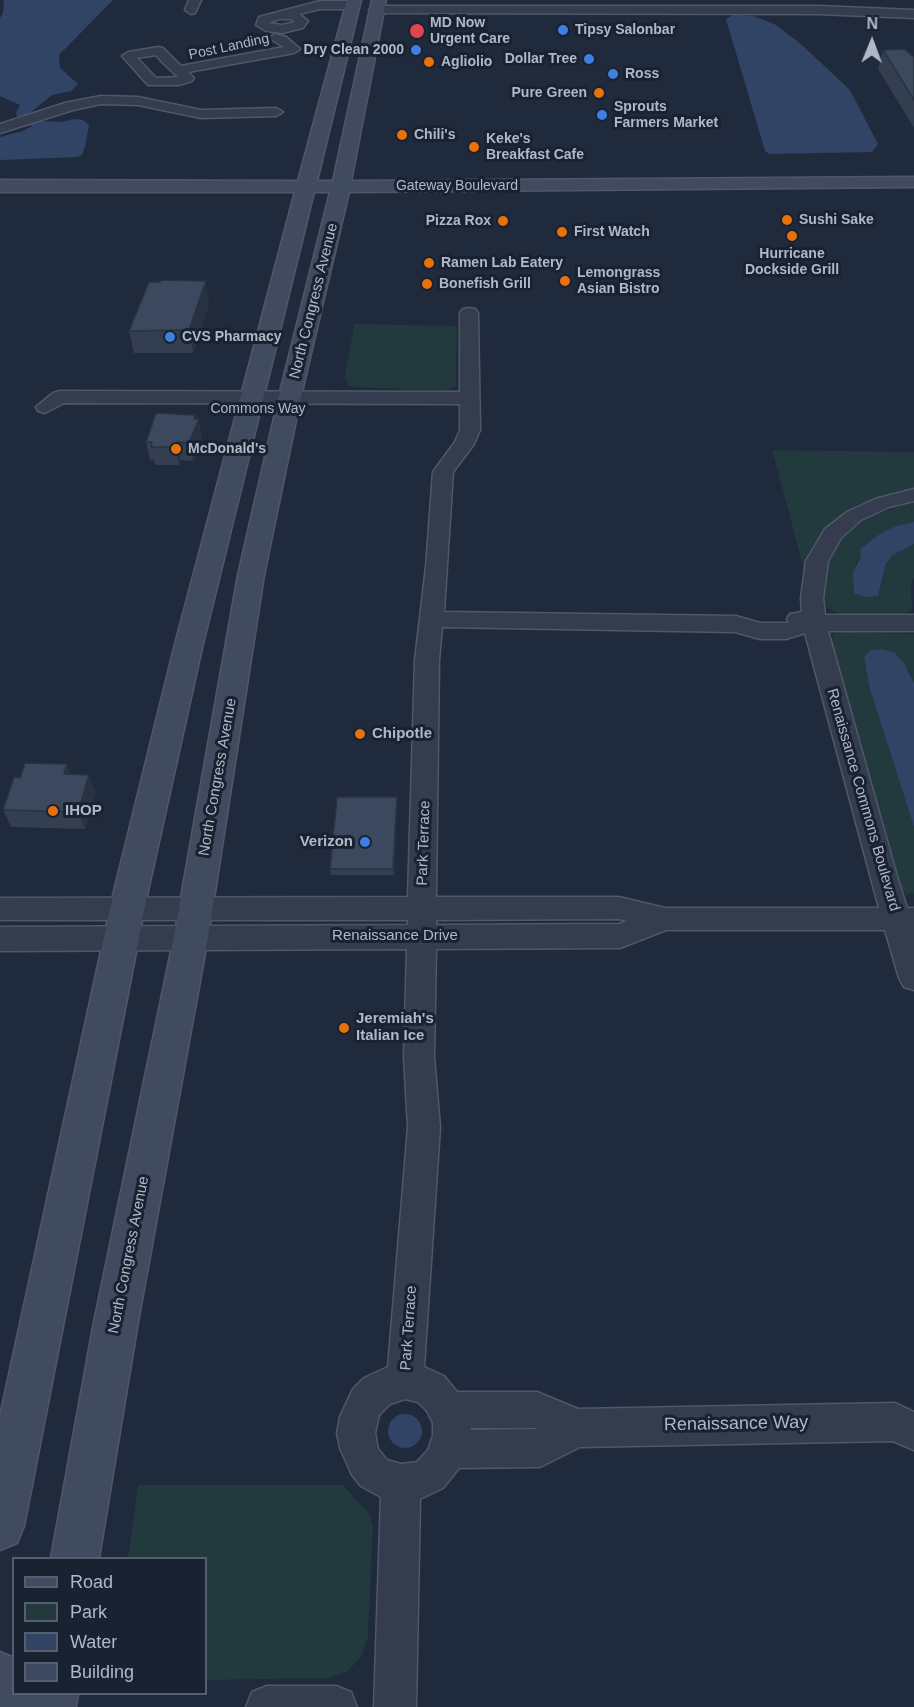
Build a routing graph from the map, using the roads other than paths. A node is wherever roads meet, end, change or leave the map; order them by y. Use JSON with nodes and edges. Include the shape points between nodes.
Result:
{"nodes":[{"id":1,"x":355,"y":4,"type":"edge"},
{"id":2,"x":914,"y":8,"type":"edge"},
{"id":3,"x":377,"y":9,"type":"edge"},
{"id":4,"x":278,"y":10,"type":"junction"},
{"id":5,"x":300,"y":14,"type":"edge"},
{"id":6,"x":914,"y":14,"type":"edge"},
{"id":7,"x":280,"y":36,"type":"junction"},
{"id":8,"x":168,"y":60,"type":"junction"},
{"id":9,"x":179,"y":70,"type":"junction"},
{"id":10,"x":276,"y":112,"type":"dead end"},
{"id":11,"x":0,"y":129,"type":"edge"},
{"id":12,"x":914,"y":168,"type":"edge"},
{"id":13,"x":695,"y":171,"type":"junction"},
{"id":14,"x":0,"y":172,"type":"edge"},
{"id":15,"x":308,"y":179,"type":"junction"},
{"id":16,"x":343,"y":180,"type":"junction"},
{"id":17,"x":914,"y":182,"type":"edge"},
{"id":18,"x":0,"y":186,"type":"edge"},
{"id":19,"x":655,"y":186,"type":"junction"},
{"id":20,"x":469,"y":313,"type":"dead end"},
{"id":21,"x":53,"y":402,"type":"dead end"},
{"id":22,"x":289,"y":402,"type":"junction"},
{"id":23,"x":250,"y":403,"type":"junction"},
{"id":24,"x":469,"y":404,"type":"junction"},
{"id":25,"x":914,"y":495,"type":"edge"},
{"id":26,"x":432,"y":619,"type":"junction"},
{"id":27,"x":814,"y":623,"type":"junction"},
{"id":28,"x":914,"y":624,"type":"edge"},
{"id":29,"x":0,"y":909,"type":"edge"},
{"id":30,"x":905,"y":919,"type":"edge"},
{"id":31,"x":423,"y":921,"type":"junction"},
{"id":32,"x":193,"y":922,"type":"junction"},
{"id":33,"x":125,"y":924,"type":"junction"},
{"id":34,"x":0,"y":939,"type":"edge"},
{"id":35,"x":914,"y":978,"type":"edge"},
{"id":36,"x":405,"y":1381,"type":"junction"},
{"id":37,"x":448,"y":1410,"type":"junction"},
{"id":38,"x":908,"y":1422,"type":"edge"},
{"id":39,"x":577,"y":1428,"type":"junction"},
{"id":40,"x":449,"y":1449,"type":"junction"},
{"id":41,"x":401,"y":1483,"type":"junction"},
{"id":42,"x":0,"y":1526,"type":"edge"},
{"id":43,"x":75,"y":1557,"type":"edge"},
{"id":44,"x":0,"y":1678,"type":"edge"},
{"id":45,"x":11,"y":1707,"type":"edge"},
{"id":46,"x":267,"y":1707,"type":"edge"},
{"id":47,"x":336,"y":1707,"type":"edge"},
{"id":48,"x":395,"y":1707,"type":"edge"}],
"edges":[{"from":1,"to":3,"type":"main road"},
{"from":1,"to":5,"type":"street"},
{"from":1,"to":15,"type":"main road"},
{"from":2,"to":3,"type":"street","via":[[780,3]]},
{"from":3,"to":6,"type":"street","via":[[818,10]]},
{"from":3,"to":16,"type":"main road","name":"North Congress Avenue"},
{"from":4,"to":5,"type":"street"},
{"from":4,"to":5,"type":"street","via":[[294,16]]},
{"from":4,"to":7,"type":"street","via":[[262,24]]},
{"from":5,"to":7,"type":"street","name":"Post Landing"},
{"from":7,"to":8,"type":"street","name":"Post Landing"},
{"from":7,"to":9,"type":"street","via":[[294,49]]},
{"from":8,"to":9,"type":"street","name":"Post Landing"},
{"from":8,"to":9,"type":"street","name":"Post Landing","via":[[159,51],[128,56],[153,82],[187,78]]},
{"from":10,"to":11,"type":"street","via":[[201,114],[114,99],[84,102]]},
{"from":12,"to":13,"type":"main road","name":"Gateway Boulevard"},
{"from":13,"to":16,"type":"main road","name":"Gateway Boulevard"},
{"from":13,"to":19,"type":"main road"},
{"from":14,"to":15,"type":"main road","name":"Gateway Boulevard"},
{"from":15,"to":16,"type":"main road","name":"Gateway Boulevard"},
{"from":15,"to":18,"type":"main road","name":"Gateway Boulevard"},
{"from":15,"to":23,"type":"main road"},
{"from":16,"to":19,"type":"main road","name":"Gateway Boulevard"},
{"from":16,"to":22,"type":"main road","name":"North Congress Avenue"},
{"from":17,"to":19,"type":"main road","name":"Gateway Boulevard"},
{"from":20,"to":24,"type":"street","name":"Park Terrace"},
{"from":21,"to":23,"type":"street","name":"Commons Way"},
{"from":22,"to":23,"type":"street","name":"Commons Way"},
{"from":22,"to":24,"type":"street","name":"Commons Way"},
{"from":22,"to":32,"type":"main road","name":"North Congress Avenue","via":[[251,575]]},
{"from":23,"to":33,"type":"main road"},
{"from":24,"to":26,"type":"street","name":"Park Terrace","via":[[468,439],[443,472]]},
{"from":25,"to":27,"type":"street","name":"Renaissance Commons Boulevard","via":[[882,503],[854,516],[833,534],[817,561],[812,598]]},
{"from":26,"to":27,"type":"street","via":[[736,624],[760,631],[786,631]]},
{"from":26,"to":31,"type":"street","name":"Park Terrace","via":[[424,724]]},
{"from":27,"to":28,"type":"street"},
{"from":27,"to":30,"type":"street","name":"Renaissance Commons Boulevard"},
{"from":29,"to":33,"type":"street"},
{"from":30,"to":31,"type":"street","name":"Renaissance Drive","via":[[665,919],[620,936]]},
{"from":30,"to":35,"type":"street","name":"Renaissance Commons Boulevard"},
{"from":31,"to":32,"type":"street","name":"Renaissance Drive"},
{"from":31,"to":36,"type":"street","name":"Park Terrace","via":[[419,1057],[424,1127]]},
{"from":32,"to":33,"type":"street","name":"Renaissance Drive"},
{"from":32,"to":43,"type":"main road","name":"North Congress Avenue"},
{"from":33,"to":34,"type":"street"},
{"from":33,"to":42,"type":"main road"},
{"from":36,"to":37,"type":"street","name":"Park Terrace","via":[[431,1389]]},
{"from":36,"to":41,"type":"street","name":"Park Terrace","via":[[377,1391],[366,1402],[357,1433],[362,1455],[374,1473]]},
{"from":37,"to":39,"type":"street","name":"Renaissance Way","via":[[537,1410]]},
{"from":37,"to":40,"type":"street","via":[[452,1423]]},
{"from":38,"to":39,"type":"street","name":"Renaissance Way"},
{"from":39,"to":40,"type":"street","name":"Renaissance Way","via":[[540,1448]]},
{"from":40,"to":41,"type":"street","via":[[430,1475]]},
{"from":41,"to":48,"type":"street"},
{"from":44,"to":45,"type":"main road"},
{"from":46,"to":47,"type":"street"}]}
